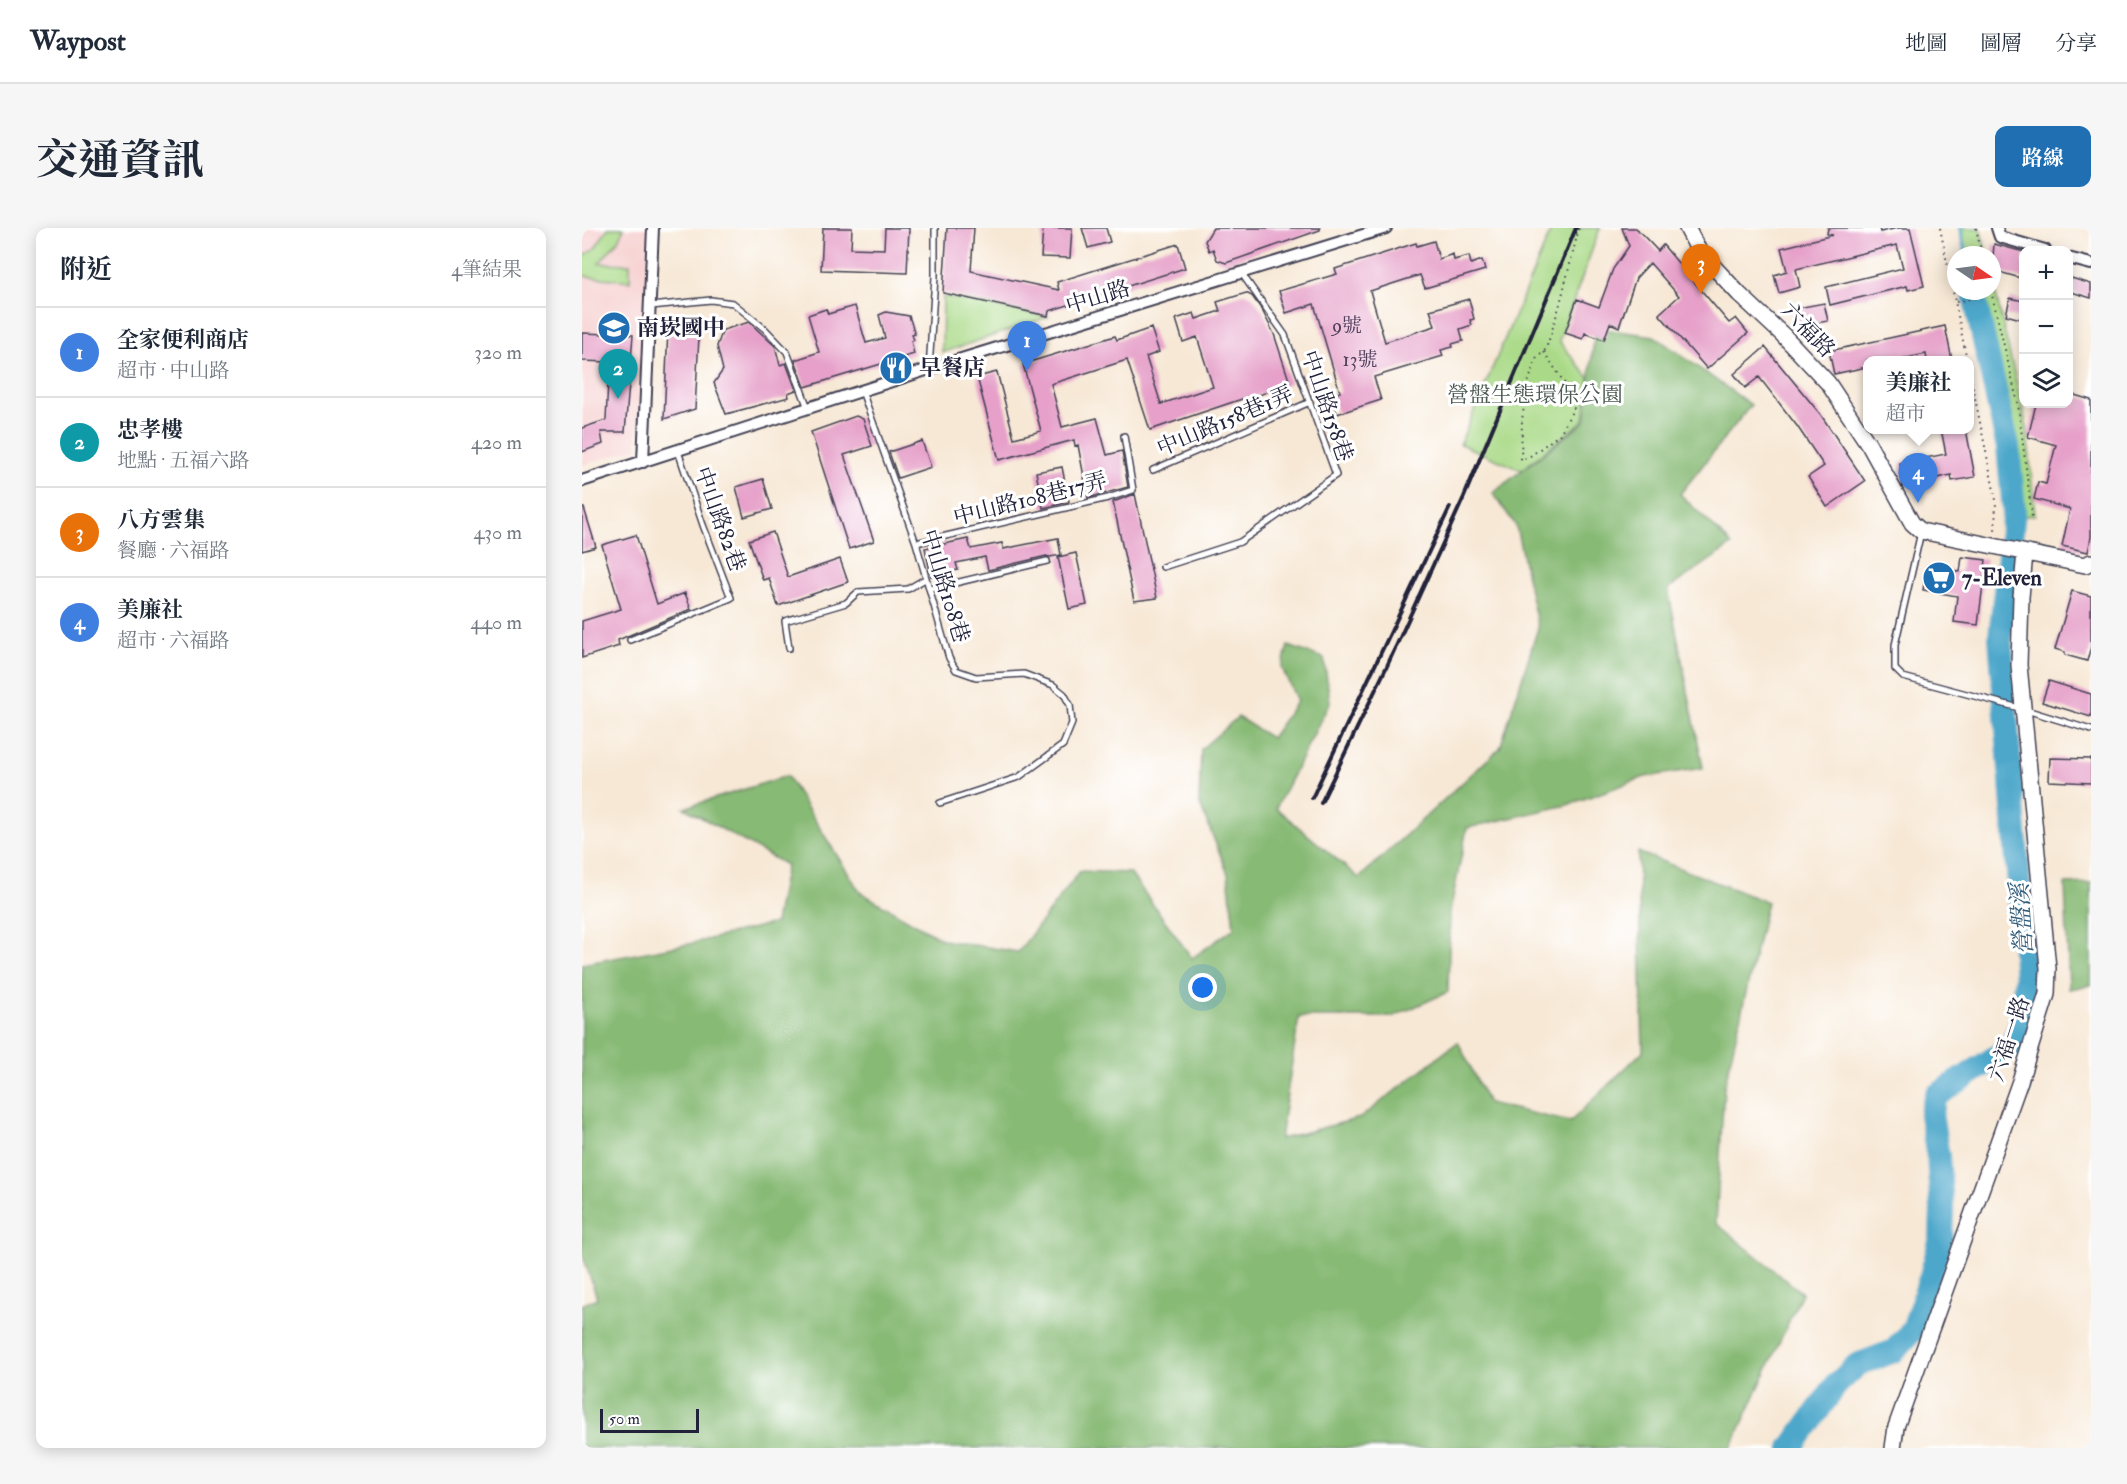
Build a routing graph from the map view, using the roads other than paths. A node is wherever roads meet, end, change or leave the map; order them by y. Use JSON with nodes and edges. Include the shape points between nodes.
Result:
{"nodes":[{"id":1,"x":653,"y":228,"type":"edge"},
{"id":2,"x":935,"y":228,"type":"edge"},
{"id":3,"x":1386,"y":228,"type":"edge"},
{"id":4,"x":1687,"y":228,"type":"edge"},
{"id":5,"x":1996,"y":228,"type":"edge"},
{"id":6,"x":2031,"y":246,"type":"edge"},
{"id":7,"x":2073,"y":259,"type":"edge"},
{"id":8,"x":2091,"y":264,"type":"edge"},
{"id":9,"x":1242,"y":273,"type":"junction"},
{"id":10,"x":651,"y":306,"type":"junction"},
{"id":11,"x":929,"y":369,"type":"junction"},
{"id":12,"x":862,"y":391,"type":"junction"},
{"id":13,"x":1310,"y":402,"type":"junction"},
{"id":14,"x":807,"y":408,"type":"junction"},
{"id":15,"x":1124,"y":436,"type":"dead end"},
{"id":16,"x":678,"y":451,"type":"junction"},
{"id":17,"x":643,"y":462,"type":"junction"},
{"id":18,"x":1153,"y":470,"type":"dead end"},
{"id":19,"x":582,"y":481,"type":"edge"},
{"id":20,"x":1921,"y":531,"type":"junction"},
{"id":21,"x":916,"y":543,"type":"junction"},
{"id":22,"x":2024,"y":553,"type":"junction"},
{"id":23,"x":1047,"y":561,"type":"dead end"},
{"id":24,"x":2091,"y":562,"type":"edge"},
{"id":25,"x":1162,"y":567,"type":"dead end"},
{"id":26,"x":925,"y":579,"type":"junction"},
{"id":27,"x":930,"y":588,"type":"junction"},
{"id":28,"x":630,"y":640,"type":"dead end"},
{"id":29,"x":789,"y":648,"type":"dead end"},
{"id":30,"x":2018,"y":708,"type":"junction"},
{"id":31,"x":2091,"y":730,"type":"edge"},
{"id":32,"x":939,"y":803,"type":"dead end"},
{"id":33,"x":1893,"y":1448,"type":"edge"}],
"edges":[{"from":1,"to":10,"type":"street"},
{"from":2,"to":11,"type":"lane"},
{"from":3,"to":9,"type":"street","name":"中山路"},
{"from":4,"to":20,"type":"street","name":"六福路","via":[[1699,251],[1828,383],[1912,523]]},
{"from":5,"to":6,"type":"street","via":[[2000,237]]},
{"from":7,"to":8,"type":"street"},
{"from":9,"to":11,"type":"street","name":"中山路"},
{"from":9,"to":13,"type":"lane","name":"中山路158巷","via":[[1285,335]]},
{"from":10,"to":14,"type":"lane","via":[[711,300],[733,303],[787,352]]},
{"from":10,"to":17,"type":"street"},
{"from":11,"to":12,"type":"street","name":"中山路"},
{"from":12,"to":14,"type":"street","name":"中山路"},
{"from":12,"to":21,"type":"lane","name":"中山路108巷"},
{"from":13,"to":18,"type":"lane","name":"中山路158巷1弄"},
{"from":13,"to":25,"type":"lane","name":"中山路158巷","via":[[1336,475],[1240,542]]},
{"from":14,"to":16,"type":"street","name":"中山路"},
{"from":15,"to":21,"type":"lane","name":"中山路108巷17弄","via":[[1133,490]]},
{"from":16,"to":17,"type":"street","name":"中山路"},
{"from":16,"to":28,"type":"lane","name":"中山路82巷","via":[[731,598]]},
{"from":17,"to":19,"type":"street","name":"中山路"},
{"from":20,"to":22,"type":"street"},
{"from":20,"to":30,"type":"lane","via":[[1895,645],[1895,669],[1904,677]]},
{"from":21,"to":26,"type":"lane","name":"中山路108巷"},
{"from":22,"to":24,"type":"street","via":[[2085,565]]},
{"from":22,"to":30,"type":"street","name":"六福一路"},
{"from":23,"to":27,"type":"lane"},
{"from":26,"to":27,"type":"lane","name":"中山路108巷"},
{"from":26,"to":29,"type":"lane","via":[[908,589],[858,591],[846,603],[785,621]]},
{"from":27,"to":32,"type":"lane","name":"中山路108巷","via":[[949,658],[956,670],[976,677],[1024,674],[1053,685],[1070,705],[1072,723],[1062,745],[1019,777]]},
{"from":30,"to":31,"type":"lane"},
{"from":30,"to":33,"type":"street","name":"六福一路","via":[[2048,968],[2047,994],[2020,1081],[1896,1427]]}]}
